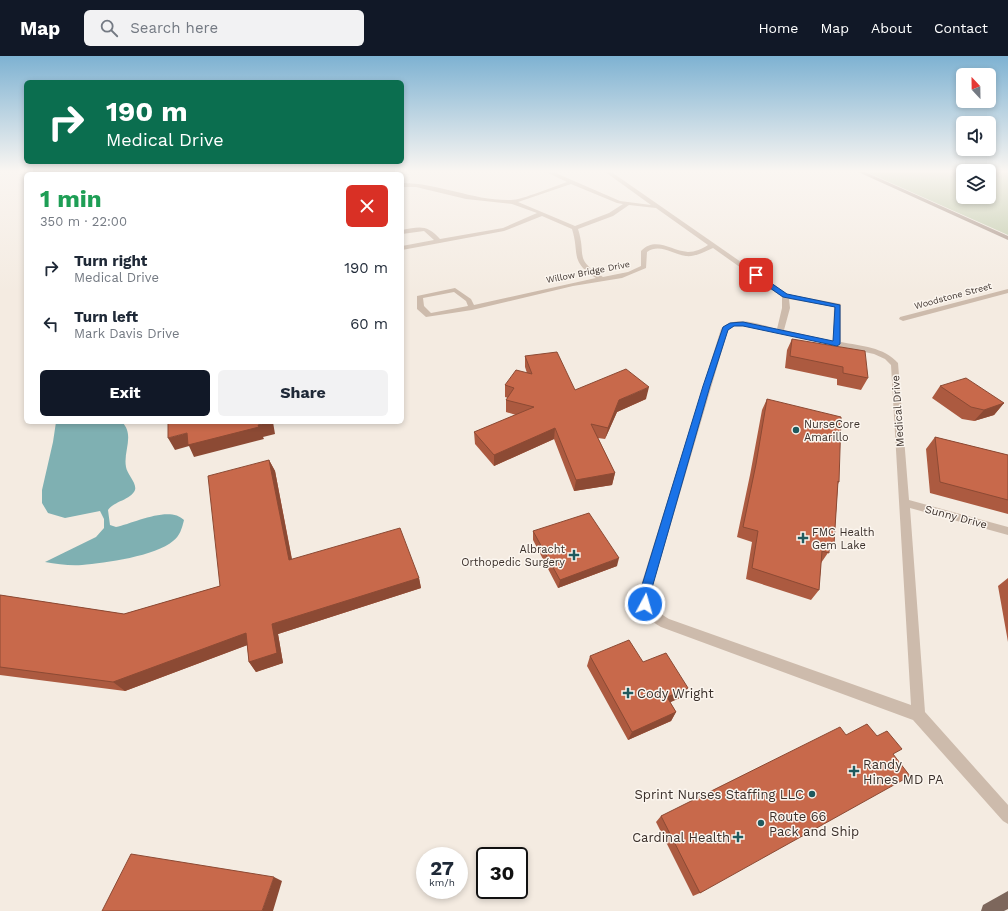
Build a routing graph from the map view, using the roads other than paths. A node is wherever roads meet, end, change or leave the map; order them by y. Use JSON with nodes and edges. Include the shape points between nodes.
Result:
{"nodes":[{"id":1,"x":535,"y":211,"type":"edge"},
{"id":2,"x":616,"y":211,"type":"edge"},
{"id":3,"x":662,"y":211,"type":"edge"},
{"id":4,"x":947,"y":211,"type":"edge"},
{"id":5,"x":541,"y":214,"type":"junction"},
{"id":6,"x":575,"y":228,"type":"junction"},
{"id":7,"x":404,"y":232,"type":"edge"},
{"id":8,"x":1008,"y":238,"type":"edge"},
{"id":9,"x":439,"y":242,"type":"junction"},
{"id":10,"x":712,"y":246,"type":"junction"},
{"id":11,"x":404,"y":248,"type":"edge"},
{"id":12,"x":601,"y":278,"type":"junction"},
{"id":13,"x":1008,"y":291,"type":"edge"},
{"id":14,"x":785,"y":296,"type":"junction"},
{"id":15,"x":472,"y":308,"type":"junction"},
{"id":16,"x":903,"y":319,"type":"dead end"},
{"id":17,"x":780,"y":332,"type":"junction"},
{"id":18,"x":837,"y":344,"type":"junction"},
{"id":19,"x":903,"y":502,"type":"junction"},
{"id":20,"x":1008,"y":531,"type":"edge"},
{"id":21,"x":918,"y":715,"type":"junction"},
{"id":22,"x":1008,"y":816,"type":"edge"},
{"id":23,"x":1008,"y":899,"type":"edge"},
{"id":24,"x":989,"y":911,"type":"edge"}],
"edges":[{"from":1,"to":5,"type":"street"},
{"from":2,"to":6,"type":"street"},
{"from":3,"to":10,"type":"street"},
{"from":4,"to":8,"type":"street"},
{"from":5,"to":6,"type":"street"},
{"from":5,"to":9,"type":"street","via":[[504,229]]},
{"from":6,"to":12,"type":"street","via":[[582,265]]},
{"from":7,"to":9,"type":"street","via":[[422,229],[430,231]]},
{"from":9,"to":11,"type":"street"},
{"from":10,"to":12,"type":"street","name":"Willow Bridge Drive","via":[[690,254],[663,246],[648,248],[644,251],[644,267],[637,272]]},
{"from":10,"to":14,"type":"street"},
{"from":12,"to":15,"type":"street","name":"Willow Bridge Drive"},
{"from":13,"to":16,"type":"street","name":"Woodstone Street"},
{"from":14,"to":17,"type":"street","via":[[786,308]]},
{"from":14,"to":18,"type":"street","via":[[838,306]]},
{"from":15,"to":15,"type":"street","name":"Willow Bridge Drive","via":[[429,315],[420,307],[419,297],[455,290],[469,300]]},
{"from":17,"to":18,"type":"street","name":"Medical Drive"},
{"from":17,"to":21,"type":"street","name":"Medical Drive","via":[[738,324],[725,329],[644,595],[645,604],[654,616],[665,623]]},
{"from":18,"to":19,"type":"street","name":"Medical Drive","via":[[882,354],[895,365]]},
{"from":19,"to":20,"type":"street","name":"Sunny Drive"},
{"from":19,"to":21,"type":"street","name":"Medical Drive"},
{"from":21,"to":22,"type":"street","name":"Medical Drive"},
{"from":23,"to":24,"type":"main road"}]}
